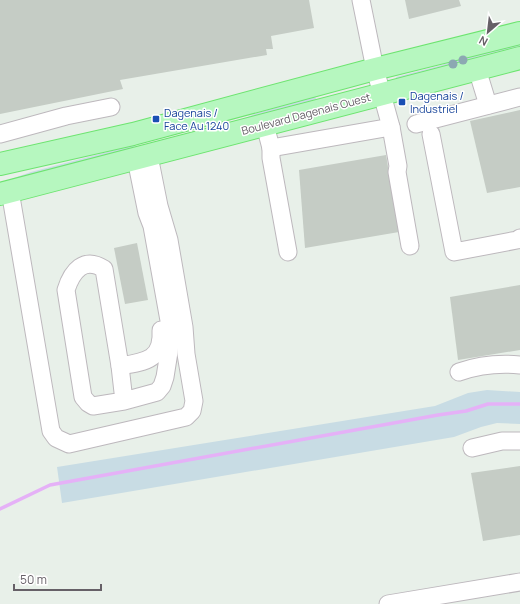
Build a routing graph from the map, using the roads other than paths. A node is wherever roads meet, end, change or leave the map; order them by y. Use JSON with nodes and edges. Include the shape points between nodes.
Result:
{"nodes":[{"id":1,"x":361,"y":0,"type":"edge"},
{"id":2,"x":520,"y":33,"type":"edge"},
{"id":3,"x":520,"y":58,"type":"edge"},
{"id":4,"x":375,"y":69,"type":"junction"},
{"id":5,"x":477,"y":69,"type":"junction"},
{"id":6,"x":382,"y":93,"type":"junction"},
{"id":7,"x":520,"y":97,"type":"edge"},
{"id":8,"x":488,"y":105,"type":"junction"},
{"id":9,"x":111,"y":106,"type":"dead end"},
{"id":10,"x":416,"y":124,"type":"dead end"},
{"id":11,"x":265,"y":125,"type":"junction"},
{"id":12,"x":391,"y":128,"type":"junction"},
{"id":13,"x":142,"y":131,"type":"junction"},
{"id":14,"x":0,"y":134,"type":"edge"},
{"id":15,"x":431,"y":134,"type":"dead end"},
{"id":16,"x":271,"y":148,"type":"junction"},
{"id":17,"x":147,"y":156,"type":"junction"},
{"id":18,"x":0,"y":164,"type":"edge"},
{"id":19,"x":3,"y":188,"type":"edge"},
{"id":20,"x":147,"y":213,"type":"junction"},
{"id":21,"x":520,"y":238,"type":"edge"},
{"id":22,"x":410,"y":246,"type":"dead end"},
{"id":23,"x":288,"y":252,"type":"dead end"},
{"id":24,"x":520,"y":365,"type":"edge"},
{"id":25,"x":120,"y":366,"type":"junction"},
{"id":26,"x":459,"y":372,"type":"dead end"},
{"id":27,"x":124,"y":401,"type":"junction"},
{"id":28,"x":520,"y":441,"type":"edge"},
{"id":29,"x":472,"y":448,"type":"dead end"},
{"id":30,"x":520,"y":582,"type":"edge"},
{"id":31,"x":388,"y":604,"type":"edge"}],
"edges":[{"from":1,"to":4,"type":"lane"},
{"from":2,"to":4,"type":"main road"},
{"from":3,"to":5,"type":"main road","name":"Boulevard Dagenais Ouest"},
{"from":4,"to":6,"type":"lane"},
{"from":4,"to":13,"type":"main road"},
{"from":5,"to":6,"type":"main road","name":"Boulevard Dagenais Ouest"},
{"from":5,"to":8,"type":"lane"},
{"from":6,"to":11,"type":"main road","name":"Boulevard Dagenais Ouest"},
{"from":6,"to":12,"type":"lane"},
{"from":7,"to":8,"type":"lane"},
{"from":8,"to":10,"type":"lane"},
{"from":9,"to":14,"type":"lane"},
{"from":11,"to":16,"type":"lane"},
{"from":11,"to":17,"type":"main road","name":"Boulevard Dagenais Ouest"},
{"from":12,"to":16,"type":"lane"},
{"from":12,"to":22,"type":"lane"},
{"from":13,"to":17,"type":"lane"},
{"from":13,"to":18,"type":"main road"},
{"from":13,"to":19,"type":"main road"},
{"from":15,"to":21,"type":"lane","via":[[454,252]]},
{"from":16,"to":23,"type":"lane"},
{"from":17,"to":19,"type":"main road","name":"Boulevard Dagenais Ouest"},
{"from":17,"to":19,"type":"lane","via":[[170,240],[194,401],[192,411],[186,417],[69,444],[56,438],[51,431]]},
{"from":17,"to":20,"type":"lane"},
{"from":20,"to":25,"type":"lane","via":[[145,229],[162,338],[155,355],[148,360]]},
{"from":20,"to":27,"type":"lane","via":[[152,226],[170,326],[169,352],[162,386],[156,392]]},
{"from":24,"to":26,"type":"lane","via":[[494,364]]},
{"from":25,"to":27,"type":"lane"},
{"from":25,"to":27,"type":"lane","via":[[104,269],[89,263],[72,273],[66,290],[83,397],[93,406]]},
{"from":28,"to":29,"type":"lane","via":[[502,441]]},
{"from":30,"to":31,"type":"lane"}]}
